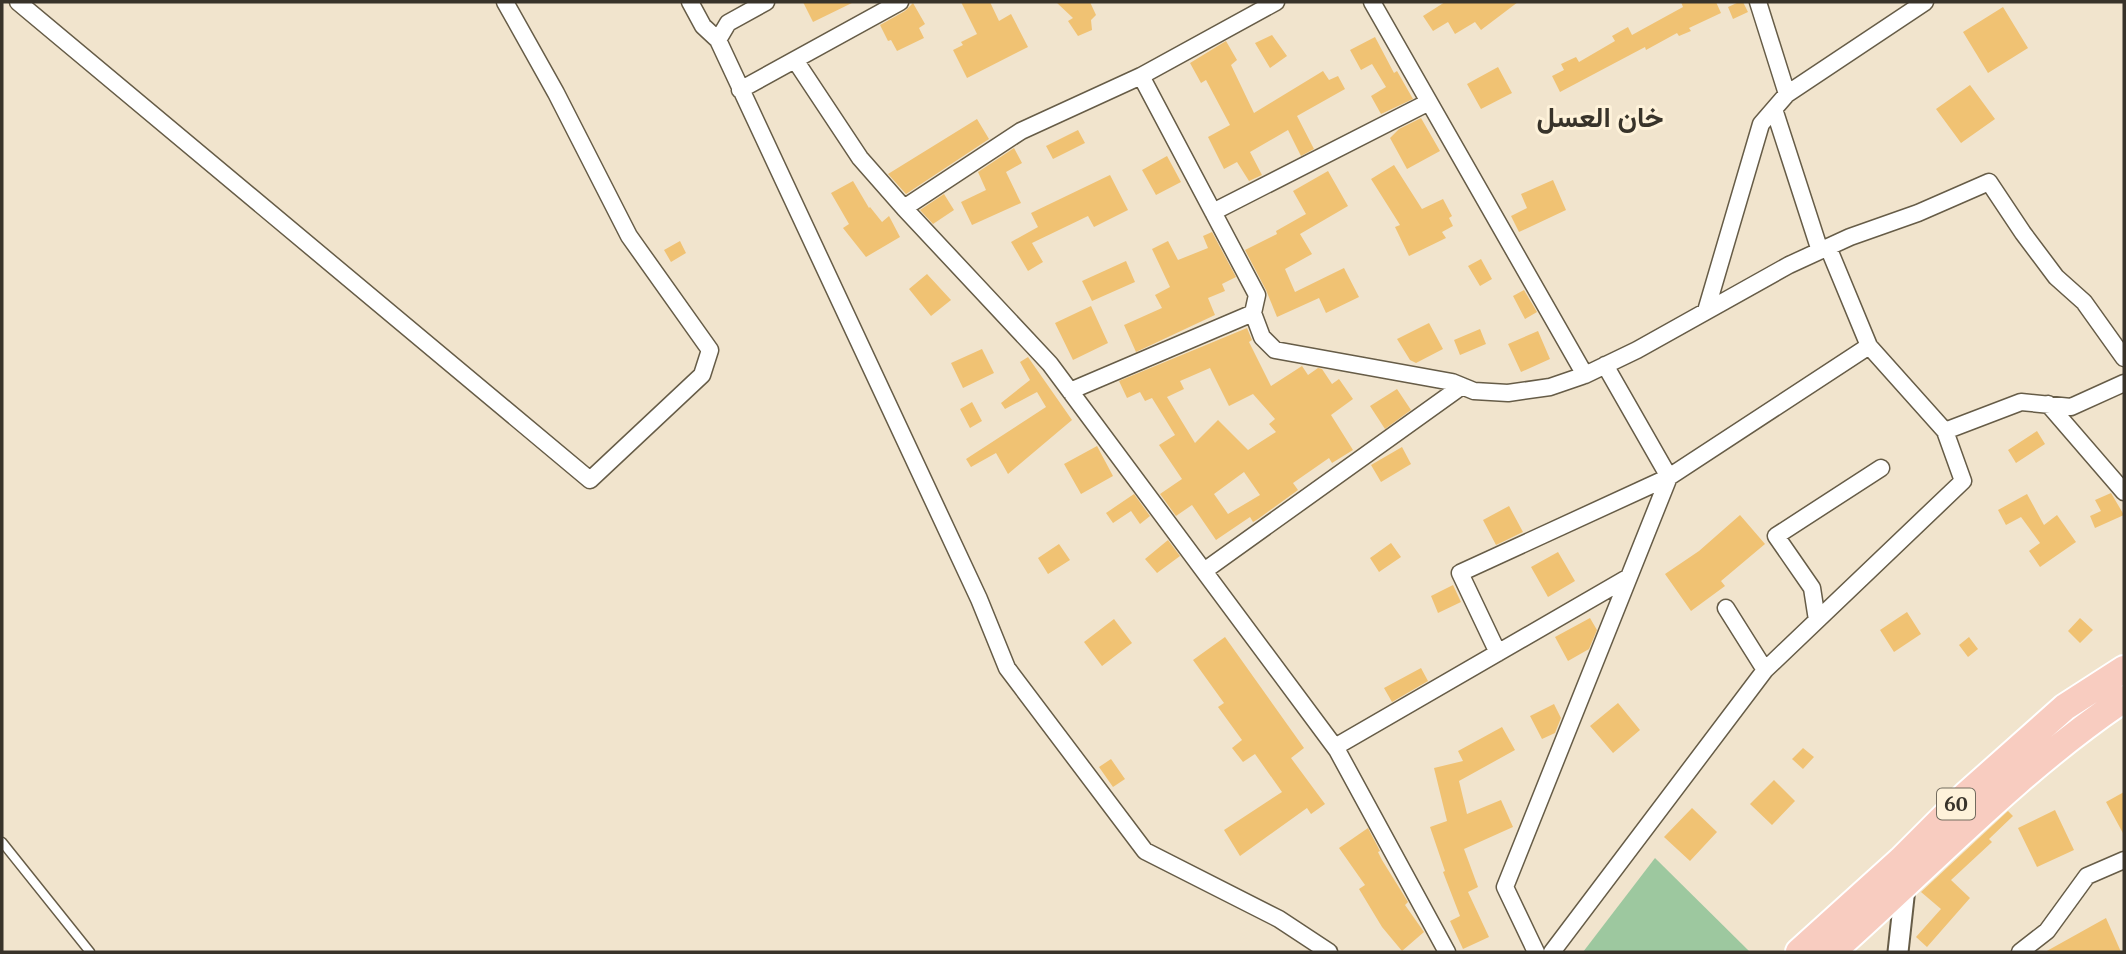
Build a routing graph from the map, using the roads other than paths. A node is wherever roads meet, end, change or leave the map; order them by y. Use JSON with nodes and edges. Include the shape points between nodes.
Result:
{"nodes":[{"id":1,"x":18,"y":2,"type":"edge"},
{"id":2,"x":505,"y":2,"type":"edge"},
{"id":3,"x":690,"y":2,"type":"edge"},
{"id":4,"x":766,"y":2,"type":"edge"},
{"id":5,"x":900,"y":2,"type":"edge"},
{"id":6,"x":1276,"y":2,"type":"edge"},
{"id":7,"x":1372,"y":2,"type":"edge"},
{"id":8,"x":1758,"y":2,"type":"edge"},
{"id":9,"x":1925,"y":2,"type":"edge"},
{"id":10,"x":718,"y":40,"type":"junction"},
{"id":11,"x":795,"y":60,"type":"junction"},
{"id":12,"x":1141,"y":76,"type":"junction"},
{"id":13,"x":740,"y":90,"type":"junction"},
{"id":14,"x":1787,"y":94,"type":"junction"},
{"id":15,"x":1429,"y":102,"type":"junction"},
{"id":16,"x":1774,"y":109,"type":"junction"},
{"id":17,"x":904,"y":208,"type":"junction"},
{"id":18,"x":1213,"y":212,"type":"junction"},
{"id":19,"x":1824,"y":249,"type":"junction"},
{"id":20,"x":1706,"y":311,"type":"junction"},
{"id":21,"x":1253,"y":313,"type":"junction"},
{"id":22,"x":1869,"y":346,"type":"junction"},
{"id":23,"x":2124,"y":358,"type":"edge"},
{"id":24,"x":1605,"y":365,"type":"junction"},
{"id":25,"x":1585,"y":375,"type":"junction"},
{"id":26,"x":2124,"y":383,"type":"edge"},
{"id":27,"x":1462,"y":386,"type":"junction"},
{"id":28,"x":1069,"y":391,"type":"junction"},
{"id":29,"x":2048,"y":404,"type":"junction"},
{"id":30,"x":1945,"y":431,"type":"junction"},
{"id":31,"x":1881,"y":468,"type":"dead end"},
{"id":32,"x":1670,"y":477,"type":"junction"},
{"id":33,"x":2124,"y":492,"type":"edge"},
{"id":34,"x":1204,"y":571,"type":"junction"},
{"id":35,"x":1629,"y":577,"type":"junction"},
{"id":36,"x":1726,"y":608,"type":"dead end"},
{"id":37,"x":1817,"y":620,"type":"junction"},
{"id":38,"x":1498,"y":653,"type":"junction"},
{"id":39,"x":1765,"y":670,"type":"junction"},
{"id":40,"x":2124,"y":670,"type":"edge"},
{"id":41,"x":2124,"y":699,"type":"edge"},
{"id":42,"x":1335,"y":747,"type":"junction"},
{"id":43,"x":2,"y":842,"type":"edge"},
{"id":44,"x":2124,"y":860,"type":"edge"},
{"id":45,"x":1905,"y":888,"type":"junction"},
{"id":46,"x":90,"y":952,"type":"edge"},
{"id":47,"x":1329,"y":952,"type":"edge"},
{"id":48,"x":1447,"y":952,"type":"edge"},
{"id":49,"x":1536,"y":952,"type":"edge"},
{"id":50,"x":1552,"y":952,"type":"edge"},
{"id":51,"x":1799,"y":952,"type":"edge"},
{"id":52,"x":1832,"y":952,"type":"edge"},
{"id":53,"x":1898,"y":952,"type":"edge"},
{"id":54,"x":2020,"y":952,"type":"edge"}],
"edges":[{"from":1,"to":2,"type":"street","via":[[590,480],[702,375],[710,350],[629,236]]},
{"from":3,"to":10,"type":"street","via":[[703,26]]},
{"from":4,"to":10,"type":"street","via":[[728,23]]},
{"from":5,"to":11,"type":"street"},
{"from":6,"to":12,"type":"street"},
{"from":7,"to":15,"type":"street"},
{"from":8,"to":14,"type":"street"},
{"from":9,"to":14,"type":"street"},
{"from":10,"to":13,"type":"street"},
{"from":11,"to":13,"type":"street"},
{"from":11,"to":17,"type":"street","via":[[860,158]]},
{"from":12,"to":17,"type":"street","via":[[1021,131]]},
{"from":12,"to":18,"type":"street"},
{"from":13,"to":47,"type":"street","via":[[979,599],[1007,668],[1145,851],[1279,919]]},
{"from":14,"to":16,"type":"street"},
{"from":15,"to":18,"type":"street"},
{"from":15,"to":25,"type":"street"},
{"from":16,"to":19,"type":"street"},
{"from":16,"to":20,"type":"street","via":[[1761,124]]},
{"from":17,"to":28,"type":"street"},
{"from":18,"to":21,"type":"street","via":[[1257,295]]},
{"from":19,"to":20,"type":"street"},
{"from":19,"to":22,"type":"street"},
{"from":19,"to":23,"type":"street","via":[[1989,182],[2047,266],[2084,302]]},
{"from":20,"to":24,"type":"street"},
{"from":21,"to":27,"type":"street","via":[[1262,337],[1275,350]]},
{"from":21,"to":28,"type":"street"},
{"from":22,"to":30,"type":"street"},
{"from":22,"to":32,"type":"street"},
{"from":24,"to":25,"type":"street"},
{"from":24,"to":32,"type":"street"},
{"from":25,"to":27,"type":"street","via":[[1550,387],[1508,393]]},
{"from":26,"to":29,"type":"street","via":[[2071,407]]},
{"from":27,"to":34,"type":"street"},
{"from":28,"to":34,"type":"street"},
{"from":29,"to":30,"type":"street","via":[[2021,402]]},
{"from":29,"to":33,"type":"street"},
{"from":30,"to":37,"type":"street","via":[[1963,481]]},
{"from":31,"to":37,"type":"street","via":[[1776,536],[1812,588]]},
{"from":32,"to":35,"type":"street"},
{"from":32,"to":38,"type":"street","via":[[1460,573]]},
{"from":34,"to":42,"type":"street"},
{"from":35,"to":38,"type":"street"},
{"from":35,"to":49,"type":"street","via":[[1505,887]]},
{"from":36,"to":39,"type":"street"},
{"from":37,"to":39,"type":"street"},
{"from":38,"to":42,"type":"street"},
{"from":39,"to":50,"type":"street"},
{"from":40,"to":51,"type":"highway","number":"60","via":[[2065,708]]},
{"from":41,"to":45,"type":"highway","number":"60","via":[[2035,765]]},
{"from":42,"to":48,"type":"street"},
{"from":43,"to":46,"type":"lane"},
{"from":44,"to":54,"type":"street","via":[[2087,876],[2047,931]]},
{"from":45,"to":52,"type":"highway","number":"60"},
{"from":45,"to":53,"type":"street"}]}
